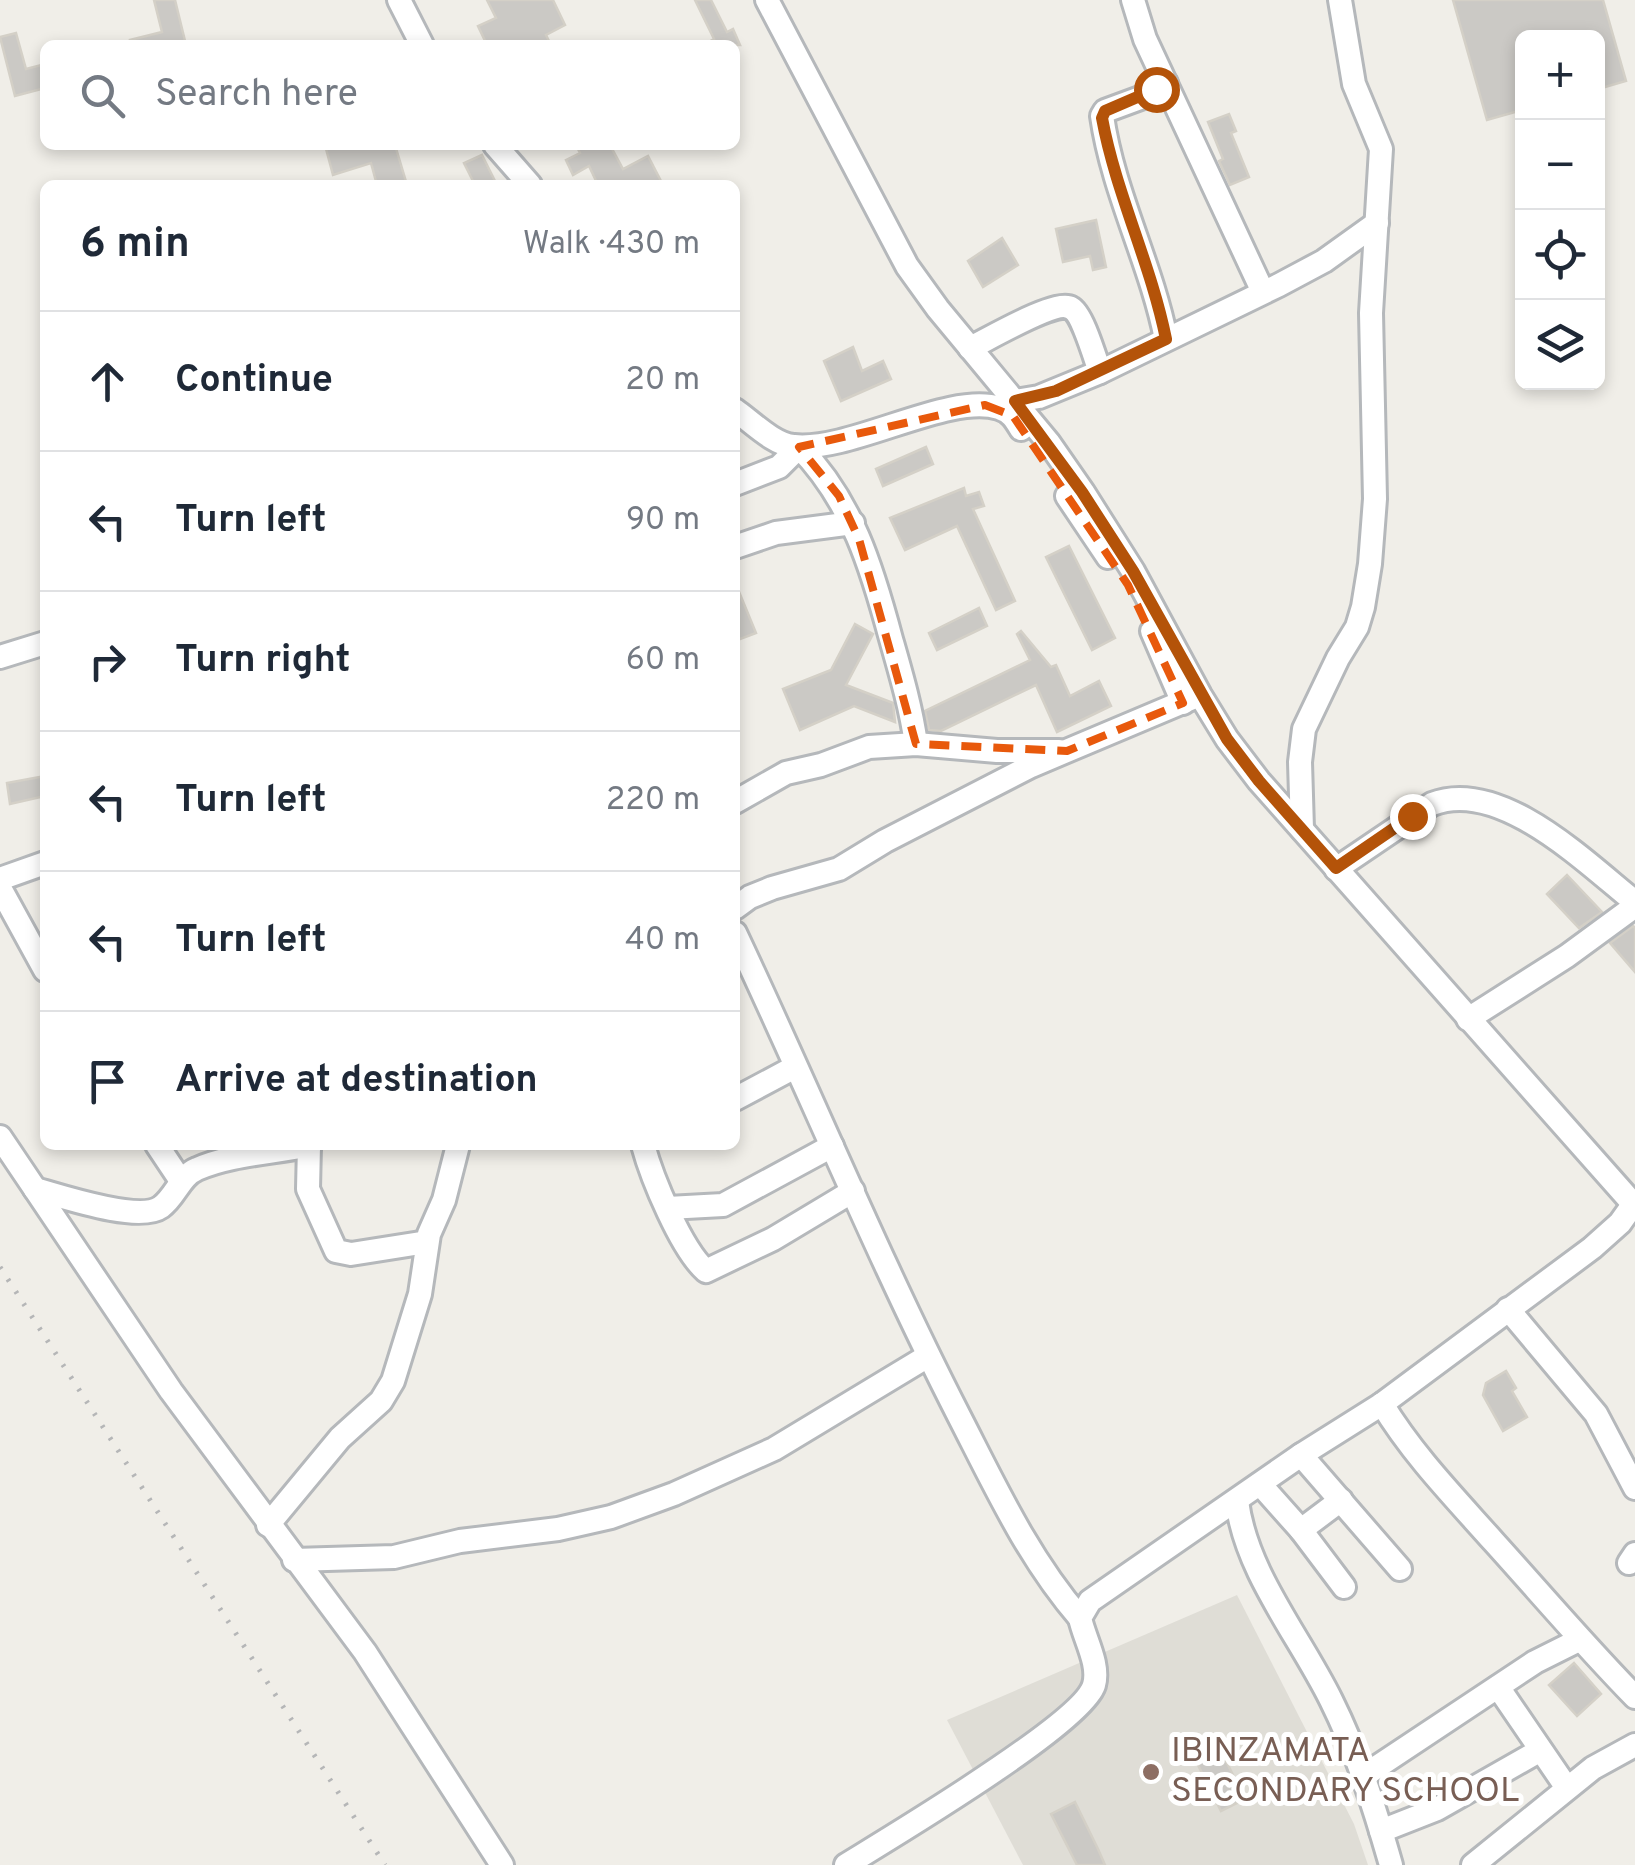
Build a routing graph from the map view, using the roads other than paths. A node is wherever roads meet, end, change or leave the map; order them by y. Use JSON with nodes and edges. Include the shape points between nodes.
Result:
{"nodes":[{"id":1,"x":399,"y":0,"type":"edge"},
{"id":2,"x":767,"y":0,"type":"edge"},
{"id":3,"x":1133,"y":0,"type":"edge"},
{"id":4,"x":1340,"y":0,"type":"edge"},
{"id":5,"x":419,"y":40,"type":"edge"},
{"id":6,"x":1166,"y":83,"type":"junction"},
{"id":7,"x":500,"y":150,"type":"edge"},
{"id":8,"x":526,"y":180,"type":"edge"},
{"id":9,"x":1377,"y":224,"type":"junction"},
{"id":10,"x":1262,"y":292,"type":"junction"},
{"id":11,"x":1166,"y":339,"type":"junction"},
{"id":12,"x":970,"y":348,"type":"junction"},
{"id":13,"x":1100,"y":372,"type":"junction"},
{"id":14,"x":1015,"y":401,"type":"junction"},
{"id":15,"x":740,"y":414,"type":"edge"},
{"id":16,"x":799,"y":447,"type":"junction"},
{"id":17,"x":740,"y":482,"type":"edge"},
{"id":18,"x":852,"y":523,"type":"junction"},
{"id":19,"x":740,"y":545,"type":"edge"},
{"id":20,"x":40,"y":645,"type":"edge"},
{"id":21,"x":0,"y":657,"type":"edge"},
{"id":22,"x":1191,"y":699,"type":"junction"},
{"id":23,"x":916,"y":744,"type":"junction"},
{"id":24,"x":1067,"y":751,"type":"junction"},
{"id":25,"x":740,"y":799,"type":"edge"},
{"id":26,"x":1302,"y":829,"type":"junction"},
{"id":27,"x":40,"y":865,"type":"edge"},
{"id":28,"x":1336,"y":868,"type":"junction"},
{"id":29,"x":0,"y":879,"type":"edge"},
{"id":30,"x":0,"y":888,"type":"edge"},
{"id":31,"x":740,"y":904,"type":"edge"},
{"id":32,"x":1635,"y":904,"type":"edge"},
{"id":33,"x":740,"y":944,"type":"edge"},
{"id":34,"x":40,"y":961,"type":"edge"},
{"id":35,"x":1468,"y":1018,"type":"junction"},
{"id":36,"x":795,"y":1066,"type":"junction"},
{"id":37,"x":740,"y":1096,"type":"edge"},
{"id":38,"x":0,"y":1138,"type":"edge"},
{"id":39,"x":832,"y":1146,"type":"junction"},
{"id":40,"x":258,"y":1150,"type":"edge"},
{"id":41,"x":310,"y":1150,"type":"edge"},
{"id":42,"x":457,"y":1150,"type":"edge"},
{"id":43,"x":645,"y":1150,"type":"edge"},
{"id":44,"x":226,"y":1153,"type":"edge"},
{"id":45,"x":175,"y":1165,"type":"edge"},
{"id":46,"x":34,"y":1189,"type":"junction"},
{"id":47,"x":853,"y":1191,"type":"junction"},
{"id":48,"x":1634,"y":1204,"type":"edge"},
{"id":49,"x":668,"y":1208,"type":"junction"},
{"id":50,"x":427,"y":1242,"type":"junction"},
{"id":51,"x":1508,"y":1309,"type":"junction"},
{"id":52,"x":928,"y":1356,"type":"junction"},
{"id":53,"x":1382,"y":1404,"type":"junction"},
{"id":54,"x":1301,"y":1455,"type":"junction"},
{"id":55,"x":1260,"y":1484,"type":"junction"},
{"id":56,"x":1635,"y":1488,"type":"edge"},
{"id":57,"x":1341,"y":1500,"type":"junction"},
{"id":58,"x":1237,"y":1501,"type":"junction"},
{"id":59,"x":268,"y":1525,"type":"junction"},
{"id":60,"x":1301,"y":1530,"type":"junction"},
{"id":61,"x":294,"y":1560,"type":"junction"},
{"id":62,"x":1400,"y":1569,"type":"dead end"},
{"id":63,"x":1344,"y":1587,"type":"dead end"},
{"id":64,"x":1080,"y":1618,"type":"junction"},
{"id":65,"x":1579,"y":1640,"type":"junction"},
{"id":66,"x":1498,"y":1688,"type":"junction"},
{"id":67,"x":1635,"y":1697,"type":"edge"},
{"id":68,"x":1635,"y":1745,"type":"edge"},
{"id":69,"x":1539,"y":1751,"type":"junction"},
{"id":70,"x":1362,"y":1777,"type":"junction"},
{"id":71,"x":1567,"y":1788,"type":"junction"},
{"id":72,"x":1381,"y":1831,"type":"junction"},
{"id":73,"x":502,"y":1865,"type":"edge"},
{"id":74,"x":846,"y":1865,"type":"edge"},
{"id":75,"x":1391,"y":1865,"type":"edge"},
{"id":76,"x":1473,"y":1865,"type":"edge"}],
"edges":[{"from":1,"to":5,"type":"street"},
{"from":2,"to":12,"type":"street","via":[[907,266]]},
{"from":3,"to":6,"type":"street"},
{"from":4,"to":9,"type":"street","via":[[1354,84],[1381,149]]},
{"from":6,"to":10,"type":"street"},
{"from":6,"to":11,"type":"street","via":[[1102,115]]},
{"from":7,"to":8,"type":"street"},
{"from":9,"to":10,"type":"street"},
{"from":9,"to":26,"type":"street","via":[[1370,564],[1356,627],[1304,729]]},
{"from":10,"to":11,"type":"street"},
{"from":11,"to":13,"type":"street"},
{"from":12,"to":13,"type":"street","via":[[1066,306],[1081,322]]},
{"from":12,"to":14,"type":"street"},
{"from":13,"to":14,"type":"street"},
{"from":14,"to":22,"type":"street","via":[[1133,571]]},
{"from":15,"to":16,"type":"street","via":[[780,442]]},
{"from":16,"to":17,"type":"street","via":[[779,467]]},
{"from":16,"to":18,"type":"street"},
{"from":16,"to":22,"type":"street","via":[[950,410],[985,406],[1008,412],[1142,607]]},
{"from":18,"to":19,"type":"street","via":[[776,533]]},
{"from":18,"to":23,"type":"street","via":[[876,582]]},
{"from":20,"to":21,"type":"street"},
{"from":22,"to":24,"type":"street"},
{"from":22,"to":26,"type":"street"},
{"from":23,"to":24,"type":"street"},
{"from":23,"to":25,"type":"street","via":[[857,750],[783,774]]},
{"from":24,"to":31,"type":"street","via":[[839,869]]},
{"from":26,"to":28,"type":"street"},
{"from":27,"to":29,"type":"street"},
{"from":28,"to":32,"type":"street","via":[[1432,804],[1468,800],[1512,810]]},
{"from":28,"to":35,"type":"street"},
{"from":30,"to":34,"type":"street"},
{"from":32,"to":35,"type":"street"},
{"from":33,"to":36,"type":"street"},
{"from":35,"to":48,"type":"street"},
{"from":36,"to":37,"type":"street"},
{"from":36,"to":39,"type":"street"},
{"from":38,"to":46,"type":"street"},
{"from":39,"to":47,"type":"street"},
{"from":39,"to":49,"type":"street","via":[[723,1205]]},
{"from":40,"to":44,"type":"street"},
{"from":41,"to":50,"type":"street","via":[[308,1188],[336,1251]]},
{"from":42,"to":50,"type":"street"},
{"from":43,"to":49,"type":"street"},
{"from":44,"to":45,"type":"street"},
{"from":45,"to":46,"type":"street","via":[[163,1206],[141,1213]]},
{"from":46,"to":59,"type":"street"},
{"from":47,"to":49,"type":"street","via":[[706,1270]]},
{"from":47,"to":52,"type":"street"},
{"from":48,"to":51,"type":"street","via":[[1592,1248]]},
{"from":50,"to":59,"type":"street","via":[[420,1294],[393,1382]]},
{"from":51,"to":53,"type":"street"},
{"from":51,"to":56,"type":"street","via":[[1596,1414]]},
{"from":52,"to":61,"type":"street","via":[[774,1449],[611,1518],[394,1557]]},
{"from":52,"to":64,"type":"street","via":[[1026,1542]]},
{"from":53,"to":54,"type":"street"},
{"from":53,"to":65,"type":"street","via":[[1452,1496]]},
{"from":54,"to":55,"type":"street"},
{"from":54,"to":57,"type":"street"},
{"from":55,"to":58,"type":"street"},
{"from":55,"to":60,"type":"street"},
{"from":57,"to":60,"type":"street"},
{"from":57,"to":62,"type":"street"},
{"from":58,"to":64,"type":"street","via":[[1090,1601]]},
{"from":58,"to":70,"type":"street","via":[[1254,1560],[1331,1698]]},
{"from":59,"to":61,"type":"street"},
{"from":60,"to":63,"type":"street"},
{"from":61,"to":73,"type":"street","via":[[365,1652]]},
{"from":64,"to":74,"type":"street","via":[[1095,1676],[1084,1701],[1036,1741]]},
{"from":65,"to":66,"type":"street"},
{"from":65,"to":67,"type":"street"},
{"from":66,"to":69,"type":"street"},
{"from":66,"to":70,"type":"street"},
{"from":68,"to":71,"type":"street"},
{"from":69,"to":71,"type":"street"},
{"from":69,"to":72,"type":"street","via":[[1436,1809]]},
{"from":70,"to":72,"type":"street"},
{"from":71,"to":76,"type":"street"},
{"from":72,"to":75,"type":"street"}]}
